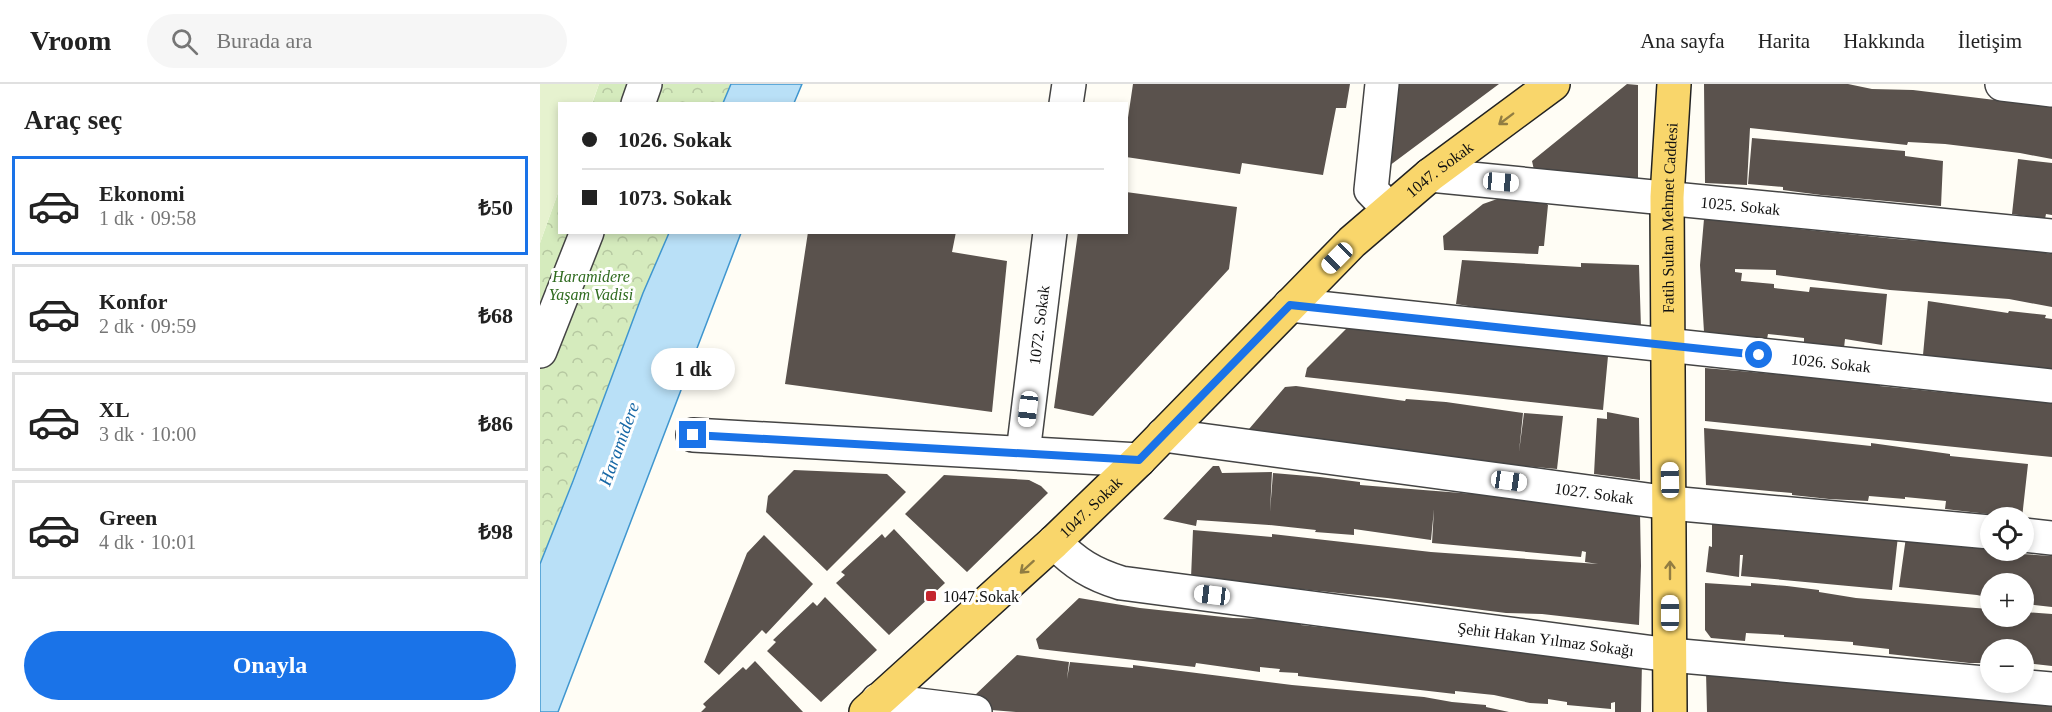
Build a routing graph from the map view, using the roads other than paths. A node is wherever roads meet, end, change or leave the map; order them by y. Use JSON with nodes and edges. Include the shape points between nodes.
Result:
{"nodes":[{"id":1,"x":645,"y":84,"type":"edge"},
{"id":2,"x":1069,"y":84,"type":"edge"},
{"id":3,"x":1383,"y":84,"type":"edge"},
{"id":4,"x":1553,"y":84,"type":"edge"},
{"id":5,"x":1674,"y":84,"type":"edge"},
{"id":6,"x":2002,"y":84,"type":"edge"},
{"id":7,"x":2052,"y":90,"type":"edge"},
{"id":8,"x":639,"y":102,"type":"edge"},
{"id":9,"x":1066,"y":102,"type":"edge"},
{"id":10,"x":1430,"y":176,"type":"junction"},
{"id":11,"x":1667,"y":197,"type":"junction"},
{"id":12,"x":1389,"y":209,"type":"junction"},
{"id":13,"x":586,"y":234,"type":"edge"},
{"id":14,"x":1050,"y":234,"type":"edge"},
{"id":15,"x":2052,"y":236,"type":"edge"},
{"id":16,"x":1290,"y":305,"type":"junction"},
{"id":17,"x":1669,"y":346,"type":"junction"},
{"id":18,"x":540,"y":351,"type":"edge"},
{"id":19,"x":2052,"y":386,"type":"edge"},
{"id":20,"x":693,"y":435,"type":"dead end"},
{"id":21,"x":1163,"y":435,"type":"junction"},
{"id":22,"x":1023,"y":453,"type":"junction"},
{"id":23,"x":1139,"y":460,"type":"junction"},
{"id":24,"x":1670,"y":503,"type":"junction"},
{"id":25,"x":1980,"y":531,"type":"edge"},
{"id":26,"x":2034,"y":536,"type":"edge"},
{"id":27,"x":2052,"y":538,"type":"edge"},
{"id":28,"x":1054,"y":543,"type":"junction"},
{"id":29,"x":1670,"y":655,"type":"junction"},
{"id":30,"x":2052,"y":689,"type":"edge"},
{"id":31,"x":872,"y":706,"type":"edge"},
{"id":32,"x":975,"y":712,"type":"edge"},
{"id":33,"x":1670,"y":712,"type":"edge"}],
"edges":[{"from":1,"to":8,"type":"street"},
{"from":2,"to":9,"type":"street"},
{"from":3,"to":12,"type":"street","via":[[1371,190]]},
{"from":4,"to":10,"type":"main road","name":"1047. Sokak","one_way":true},
{"from":5,"to":11,"type":"main road","name":"Fatih Sultan Mehmet Caddesi"},
{"from":6,"to":7,"type":"street"},
{"from":10,"to":11,"type":"street","name":"1025. Sokak"},
{"from":10,"to":12,"type":"main road","name":"1047. Sokak"},
{"from":11,"to":15,"type":"street","name":"1025. Sokak"},
{"from":11,"to":17,"type":"main road","name":"Fatih Sultan Mehmet Caddesi"},
{"from":12,"to":16,"type":"main road","name":"1047. Sokak"},
{"from":13,"to":18,"type":"street"},
{"from":14,"to":22,"type":"street","name":"1072. Sokak"},
{"from":16,"to":17,"type":"street","name":"1026. Sokak"},
{"from":16,"to":21,"type":"main road","name":"1047. Sokak"},
{"from":17,"to":19,"type":"street","name":"1026. Sokak"},
{"from":17,"to":24,"type":"main road","name":"Fatih Sultan Mehmet Caddesi"},
{"from":20,"to":22,"type":"street"},
{"from":21,"to":23,"type":"main road","name":"1047. Sokak"},
{"from":21,"to":24,"type":"street","name":"1027. Sokak"},
{"from":22,"to":23,"type":"street"},
{"from":23,"to":28,"type":"main road","name":"1047. Sokak"},
{"from":24,"to":25,"type":"street","name":"1027. Sokak"},
{"from":29,"to":24,"type":"main road","name":"Fatih Sultan Mehmet Caddesi","one_way":true},
{"from":26,"to":27,"type":"street"},
{"from":28,"to":29,"type":"street","name":"Şehit Hakan Yılmaz Sokağı","via":[[1073,561],[1121,583]]},
{"from":28,"to":31,"type":"main road","name":"1047. Sokak","one_way":true},
{"from":29,"to":30,"type":"street","name":"Şehit Hakan Yılmaz Sokağı"},
{"from":29,"to":33,"type":"main road","name":"Fatih Sultan Mehmet Caddesi"},
{"from":31,"to":32,"type":"street"}]}
